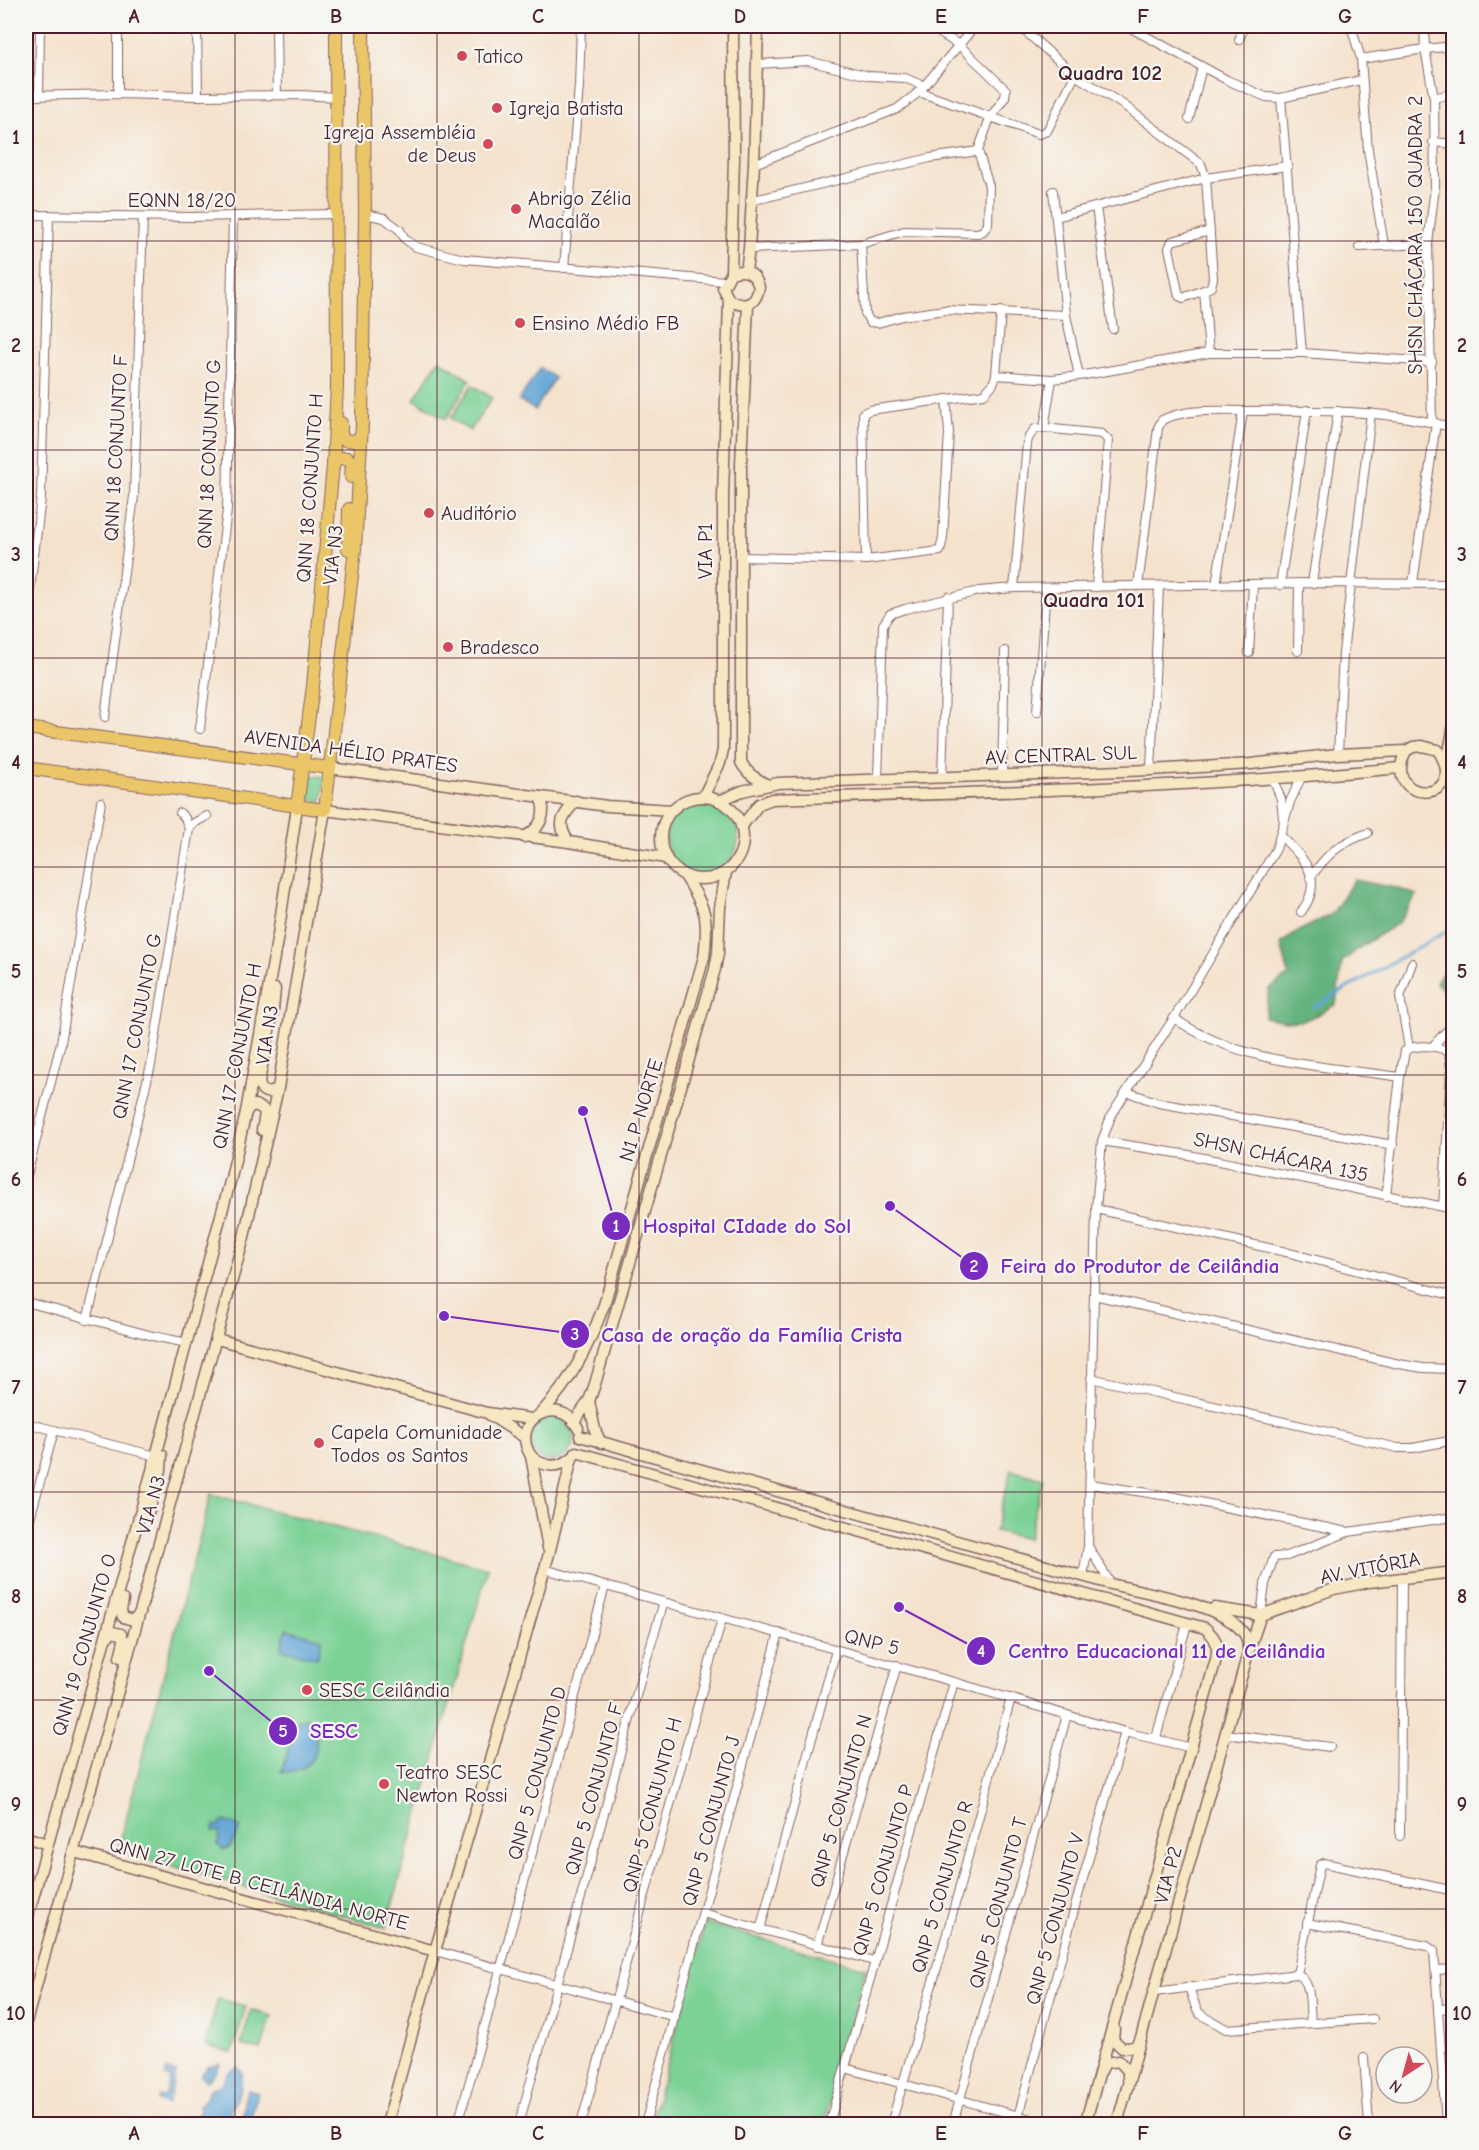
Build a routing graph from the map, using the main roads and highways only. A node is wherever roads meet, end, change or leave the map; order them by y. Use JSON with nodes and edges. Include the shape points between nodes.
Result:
{"nodes":[{"id":1,"x":336,"y":26,"type":"edge"},
{"id":2,"x":363,"y":26,"type":"edge"},
{"id":3,"x":733,"y":26,"type":"edge"},
{"id":4,"x":758,"y":26,"type":"edge"},
{"id":5,"x":746,"y":271,"type":"junction"},
{"id":6,"x":728,"y":277,"type":"junction"},
{"id":7,"x":729,"y":300,"type":"junction"},
{"id":8,"x":748,"y":304,"type":"junction"},
{"id":9,"x":338,"y":314,"type":"junction"},
{"id":10,"x":361,"y":435,"type":"junction"},
{"id":11,"x":333,"y":465,"type":"junction"},
{"id":12,"x":350,"y":583,"type":"junction"},
{"id":13,"x":723,"y":630,"type":"junction"},
{"id":14,"x":741,"y":633,"type":"junction"},
{"id":15,"x":741,"y":665,"type":"junction"},
{"id":16,"x":723,"y":666,"type":"junction"},
{"id":17,"x":1454,"y":724,"type":"edge"},
{"id":18,"x":26,"y":728,"type":"edge"},
{"id":19,"x":1450,"y":745,"type":"junction"},
{"id":20,"x":1438,"y":750,"type":"junction"},
{"id":21,"x":1406,"y":751,"type":"junction"},
{"id":22,"x":303,"y":764,"type":"junction"},
{"id":23,"x":26,"y":768,"type":"edge"},
{"id":24,"x":330,"y":768,"type":"junction"},
{"id":25,"x":1400,"y":768,"type":"junction"},
{"id":26,"x":1449,"y":775,"type":"edge"},
{"id":27,"x":766,"y":784,"type":"junction"},
{"id":28,"x":540,"y":797,"type":"junction"},
{"id":29,"x":703,"y":797,"type":"junction"},
{"id":30,"x":576,"y":801,"type":"junction"},
{"id":31,"x":720,"y":801,"type":"junction"},
{"id":32,"x":297,"y":807,"type":"junction"},
{"id":33,"x":325,"y":810,"type":"junction"},
{"id":34,"x":672,"y":810,"type":"junction"},
{"id":35,"x":742,"y":826,"type":"junction"},
{"id":36,"x":524,"y":837,"type":"junction"},
{"id":37,"x":569,"y":842,"type":"junction"},
{"id":38,"x":666,"y":858,"type":"junction"},
{"id":39,"x":726,"y":872,"type":"junction"},
{"id":40,"x":685,"y":876,"type":"junction"},
{"id":41,"x":278,"y":935,"type":"junction"},
{"id":42,"x":278,"y":1088,"type":"junction"},
{"id":43,"x":246,"y":1112,"type":"junction"},
{"id":44,"x":244,"y":1237,"type":"junction"},
{"id":45,"x":217,"y":1339,"type":"junction"},
{"id":46,"x":188,"y":1343,"type":"joint"},
{"id":47,"x":589,"y":1401,"type":"junction"},
{"id":48,"x":487,"y":1413,"type":"junction"},
{"id":49,"x":537,"y":1416,"type":"junction"},
{"id":50,"x":574,"y":1422,"type":"junction"},
{"id":51,"x":164,"y":1428,"type":"junction"},
{"id":52,"x":580,"y":1436,"type":"junction"},
{"id":53,"x":524,"y":1437,"type":"junction"},
{"id":54,"x":601,"y":1443,"type":"junction"},
{"id":55,"x":574,"y":1455,"type":"junction"},
{"id":56,"x":156,"y":1456,"type":"joint"},
{"id":57,"x":531,"y":1456,"type":"junction"},
{"id":58,"x":549,"y":1554,"type":"junction"},
{"id":59,"x":1454,"y":1572,"type":"edge"},
{"id":60,"x":1200,"y":1606,"type":"junction"},
{"id":61,"x":140,"y":1613,"type":"junction"},
{"id":62,"x":1260,"y":1616,"type":"junction"},
{"id":63,"x":106,"y":1638,"type":"junction"},
{"id":64,"x":1248,"y":1653,"type":"junction"},
{"id":65,"x":81,"y":1826,"type":"junction"},
{"id":66,"x":26,"y":1838,"type":"edge"},
{"id":67,"x":47,"y":1844,"type":"junction"},
{"id":68,"x":74,"y":1852,"type":"junction"},
{"id":69,"x":26,"y":1923,"type":"edge"},
{"id":70,"x":435,"y":1952,"type":"junction"},
{"id":71,"x":26,"y":2022,"type":"edge"},
{"id":72,"x":1114,"y":2026,"type":"junction"},
{"id":73,"x":1142,"y":2036,"type":"junction"},
{"id":74,"x":1099,"y":2076,"type":"junction"},
{"id":75,"x":1128,"y":2085,"type":"junction"},
{"id":76,"x":387,"y":2124,"type":"edge"},
{"id":77,"x":1085,"y":2124,"type":"edge"},
{"id":78,"x":1117,"y":2124,"type":"edge"}],
"edges":[{"from":1,"to":9,"type":"main road","name":"QNN 18 CONJUNTO H"},
{"from":2,"to":10,"type":"main road","name":"VIA N3"},
{"from":3,"to":6,"type":"main road","name":"VIA P1","via":[[734,157]]},
{"from":4,"to":5,"type":"main road"},
{"from":5,"to":6,"type":"main road","via":[[738,270]]},
{"from":5,"to":8,"type":"main road","name":"VIA P1","via":[[759,287]]},
{"from":6,"to":7,"type":"main road","name":"VIA P1","via":[[723,288]]},
{"from":7,"to":8,"type":"main road","via":[[738,305]]},
{"from":7,"to":13,"type":"main road","name":"VIA P1"},
{"from":8,"to":14,"type":"main road","name":"VIA P1","via":[[741,464]]},
{"from":9,"to":10,"type":"main road","via":[[345,361],[341,434],[352,442]]},
{"from":9,"to":11,"type":"main road","name":"QNN 18 CONJUNTO H"},
{"from":10,"to":12,"type":"main road","name":"VIA N3"},
{"from":11,"to":12,"type":"main road","via":[[340,457],[348,458],[352,464],[347,533]]},
{"from":11,"to":22,"type":"main road","name":"QNN 18 CONJUNTO H"},
{"from":12,"to":24,"type":"main road","name":"VIA N3"},
{"from":13,"to":14,"type":"main road","via":[[731,636]]},
{"from":13,"to":16,"type":"main road","name":"VIA P1"},
{"from":14,"to":15,"type":"main road","name":"VIA P1"},
{"from":15,"to":16,"type":"main road","via":[[733,657]]},
{"from":15,"to":27,"type":"main road","name":"VIA P1","via":[[741,762],[753,777]]},
{"from":16,"to":29,"type":"main road","name":"VIA P1","via":[[723,750]]},
{"from":17,"to":19,"type":"main road"},
{"from":18,"to":22,"type":"main road","name":"AVENIDA HÉLIO PRATES"},
{"from":19,"to":20,"type":"main road"},
{"from":19,"to":26,"type":"main road"},
{"from":20,"to":21,"type":"main road","name":"AV. CENTRAL SUL","via":[[1422,746]]},
{"from":20,"to":26,"type":"main road"},
{"from":21,"to":25,"type":"main road"},
{"from":21,"to":27,"type":"main road","name":"AV. CENTRAL SUL","via":[[1151,770]]},
{"from":22,"to":24,"type":"main road","name":"AVENIDA HÉLIO PRATES"},
{"from":22,"to":32,"type":"main road"},
{"from":23,"to":32,"type":"main road"},
{"from":24,"to":28,"type":"main road","name":"AVENIDA HÉLIO PRATES"},
{"from":24,"to":33,"type":"main road","name":"VIA N3"},
{"from":25,"to":26,"type":"main road","via":[[1404,783],[1425,793],[1435,790]]},
{"from":25,"to":35,"type":"main road","name":"AV. CENTRAL SUL","via":[[1301,778],[986,794],[772,799],[759,804]]},
{"from":27,"to":31,"type":"main road","name":"AV. CENTRAL SUL"},
{"from":28,"to":30,"type":"main road","name":"AVENIDA HÉLIO PRATES"},
{"from":28,"to":36,"type":"main road","via":[[540,823]]},
{"from":29,"to":31,"type":"main road"},
{"from":29,"to":34,"type":"main road","via":[[686,800]]},
{"from":30,"to":34,"type":"main road","name":"AVENIDA HÉLIO PRATES"},
{"from":30,"to":37,"type":"main road","via":[[562,821],[562,833]]},
{"from":31,"to":35,"type":"main road","via":[[733,811]]},
{"from":32,"to":33,"type":"main road"},
{"from":32,"to":41,"type":"main road","name":"QNN 17 CONJUNTO H"},
{"from":33,"to":36,"type":"main road"},
{"from":33,"to":42,"type":"main road","name":"VIA N3"},
{"from":34,"to":38,"type":"main road","via":[[661,833]]},
{"from":35,"to":39,"type":"main road","via":[[741,852]]},
{"from":36,"to":37,"type":"main road"},
{"from":37,"to":38,"type":"main road"},
{"from":38,"to":40,"type":"main road"},
{"from":39,"to":40,"type":"main road","via":[[702,880]]},
{"from":39,"to":47,"type":"main road","name":"N1 P NORTE","via":[[715,969]]},
{"from":40,"to":49,"type":"main road","name":"N1 P NORTE","via":[[706,915],[704,957],[604,1305],[581,1360]]},
{"from":41,"to":42,"type":"main road","via":[[273,1010],[259,1082],[266,1093]]},
{"from":41,"to":43,"type":"main road","name":"QNN 17 CONJUNTO H"},
{"from":42,"to":44,"type":"main road","name":"VIA N3"},
{"from":43,"to":44,"type":"main road","via":[[258,1106],[265,1114]]},
{"from":43,"to":46,"type":"main road","name":"QNN 17 CONJUNTO H"},
{"from":44,"to":45,"type":"main road","name":"VIA N3"},
{"from":45,"to":48,"type":"main road"},
{"from":45,"to":61,"type":"main road","name":"VIA N3"},
{"from":46,"to":51,"type":"main road","name":"VIA N3"},
{"from":47,"to":50,"type":"main road","name":"N1 P NORTE"},
{"from":47,"to":54,"type":"main road"},
{"from":48,"to":49,"type":"main road"},
{"from":48,"to":53,"type":"main road"},
{"from":49,"to":50,"type":"main road","via":[[559,1412]]},
{"from":49,"to":53,"type":"main road"},
{"from":50,"to":52,"type":"main road"},
{"from":51,"to":56,"type":"main road","name":"VIA N3"},
{"from":51,"to":61,"type":"main road","via":[[160,1470],[121,1606],[126,1619],[133,1620]]},
{"from":52,"to":54,"type":"main road"},
{"from":52,"to":55,"type":"main road"},
{"from":53,"to":57,"type":"main road"},
{"from":54,"to":60,"type":"main road"},
{"from":55,"to":57,"type":"main road","via":[[564,1464],[546,1466]]},
{"from":55,"to":58,"type":"main road"},
{"from":55,"to":72,"type":"main road","name":"VIA P2","via":[[1205,1628],[1217,1640],[1216,1659]]},
{"from":56,"to":63,"type":"main road","name":"QNN 19 CONJUNTO O"},
{"from":57,"to":58,"type":"main road"},
{"from":58,"to":70,"type":"main road"},
{"from":59,"to":62,"type":"main road","name":"AV. VITÓRIA","via":[[1334,1589]]},
{"from":60,"to":62,"type":"main road"},
{"from":60,"to":64,"type":"main road","name":"VIA P2","via":[[1220,1613],[1245,1635]]},
{"from":61,"to":65,"type":"main road","name":"VIA N3"},
{"from":62,"to":64,"type":"main road"},
{"from":63,"to":65,"type":"main road","via":[[118,1632],[124,1644],[84,1785]]},
{"from":63,"to":67,"type":"main road","name":"QNN 19 CONJUNTO O"},
{"from":64,"to":73,"type":"main road","name":"VIA P2"},
{"from":65,"to":68,"type":"main road","name":"VIA N3"},
{"from":66,"to":67,"type":"main road"},
{"from":67,"to":69,"type":"main road","name":"QNN 19 CONJUNTO O"},
{"from":68,"to":70,"type":"main road","name":"QNN 27 LOTE B CEILÂNDIA NORTE"},
{"from":68,"to":71,"type":"main road","name":"VIA N3"},
{"from":70,"to":76,"type":"main road"},
{"from":72,"to":73,"type":"main road","via":[[1113,2039],[1122,2048],[1135,2047]]},
{"from":72,"to":74,"type":"main road","name":"VIA P2"},
{"from":73,"to":75,"type":"main road","name":"VIA P2"},
{"from":74,"to":75,"type":"main road","via":[[1105,2063],[1119,2061],[1128,2071]]},
{"from":74,"to":77,"type":"main road","name":"VIA P2"},
{"from":75,"to":78,"type":"main road","name":"VIA P2"}]}
